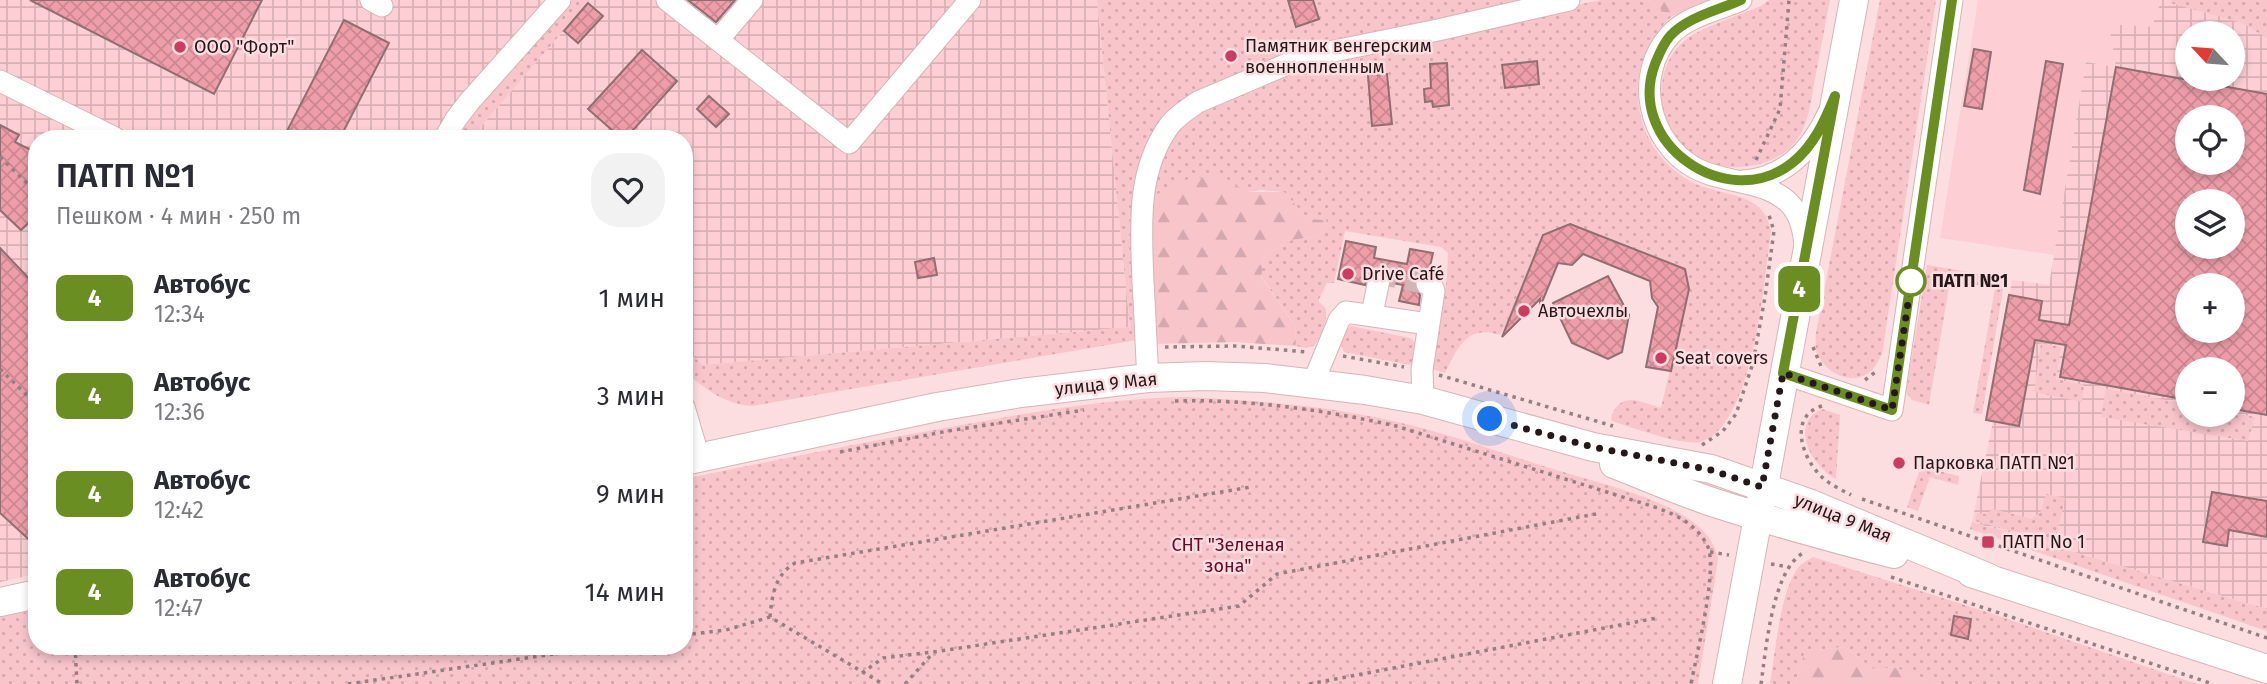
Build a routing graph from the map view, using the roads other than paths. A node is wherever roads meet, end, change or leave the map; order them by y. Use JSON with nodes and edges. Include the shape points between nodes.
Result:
{"nodes":[{"id":1,"x":560,"y":0,"type":"edge"},
{"id":2,"x":667,"y":0,"type":"edge"},
{"id":3,"x":752,"y":0,"type":"edge"},
{"id":4,"x":970,"y":0,"type":"edge"},
{"id":5,"x":1569,"y":0,"type":"edge"},
{"id":6,"x":1854,"y":0,"type":"edge"},
{"id":7,"x":1952,"y":0,"type":"edge"},
{"id":8,"x":1734,"y":2,"type":"edge"},
{"id":9,"x":718,"y":40,"type":"junction"},
{"id":10,"x":0,"y":81,"type":"edge"},
{"id":11,"x":1835,"y":96,"type":"junction"},
{"id":12,"x":99,"y":130,"type":"edge"},
{"id":13,"x":450,"y":130,"type":"edge"},
{"id":14,"x":1744,"y":182,"type":"junction"},
{"id":15,"x":1805,"y":253,"type":"junction"},
{"id":16,"x":1379,"y":280,"type":"dead end"},
{"id":17,"x":1427,"y":284,"type":"dead end"},
{"id":18,"x":1372,"y":314,"type":"junction"},
{"id":19,"x":1428,"y":324,"type":"junction"},
{"id":20,"x":1783,"y":373,"type":"junction"},
{"id":21,"x":1147,"y":378,"type":"junction"},
{"id":22,"x":1314,"y":383,"type":"junction"},
{"id":23,"x":1423,"y":400,"type":"junction"},
{"id":24,"x":1530,"y":431,"type":"junction"},
{"id":25,"x":693,"y":460,"type":"edge"},
{"id":26,"x":1762,"y":487,"type":"junction"},
{"id":27,"x":1757,"y":516,"type":"junction"},
{"id":28,"x":1989,"y":578,"type":"junction"},
{"id":29,"x":28,"y":596,"type":"edge"},
{"id":30,"x":0,"y":601,"type":"edge"},
{"id":31,"x":2267,"y":669,"type":"edge"},
{"id":32,"x":1727,"y":684,"type":"edge"}],
"edges":[{"from":1,"to":13,"type":"street"},
{"from":2,"to":9,"type":"street"},
{"from":3,"to":9,"type":"street"},
{"from":4,"to":9,"type":"street","via":[[849,143]]},
{"from":5,"to":21,"type":"street","via":[[1304,57],[1184,112],[1164,135],[1145,182],[1140,228]]},
{"from":6,"to":11,"type":"main road"},
{"from":7,"to":20,"type":"street","via":[[1892,410],[1843,387]]},
{"from":8,"to":14,"type":"street","via":[[1685,23],[1670,35],[1652,72],[1650,94],[1662,138],[1677,156],[1695,168]]},
{"from":10,"to":12,"type":"street"},
{"from":11,"to":14,"type":"street","via":[[1821,128],[1794,162],[1775,174]]},
{"from":11,"to":15,"type":"main road"},
{"from":14,"to":15,"type":"street","via":[[1788,203],[1804,233]]},
{"from":15,"to":20,"type":"main road"},
{"from":16,"to":18,"type":"street"},
{"from":17,"to":19,"type":"street","via":[[1434,291]]},
{"from":18,"to":19,"type":"street"},
{"from":18,"to":22,"type":"street","via":[[1344,313]]},
{"from":19,"to":23,"type":"street"},
{"from":20,"to":26,"type":"main road"},
{"from":21,"to":22,"type":"main road","name":"улица 9 Мая","via":[[1205,376]]},
{"from":21,"to":25,"type":"main road","name":"улица 9 Мая","via":[[937,407]]},
{"from":22,"to":23,"type":"main road","name":"улица 9 Мая"},
{"from":23,"to":24,"type":"main road","name":"улица 9 Мая"},
{"from":24,"to":26,"type":"main road","name":"улица 9 Мая","via":[[1711,470]]},
{"from":24,"to":27,"type":"main road","name":"улица 9 Мая"},
{"from":26,"to":27,"type":"main road"},
{"from":26,"to":28,"type":"main road","name":"улица 9 Мая"},
{"from":27,"to":28,"type":"main road","name":"улица 9 Мая"},
{"from":27,"to":32,"type":"main road"},
{"from":28,"to":31,"type":"main road","name":"улица 9 Мая"},
{"from":29,"to":30,"type":"main road"}]}
